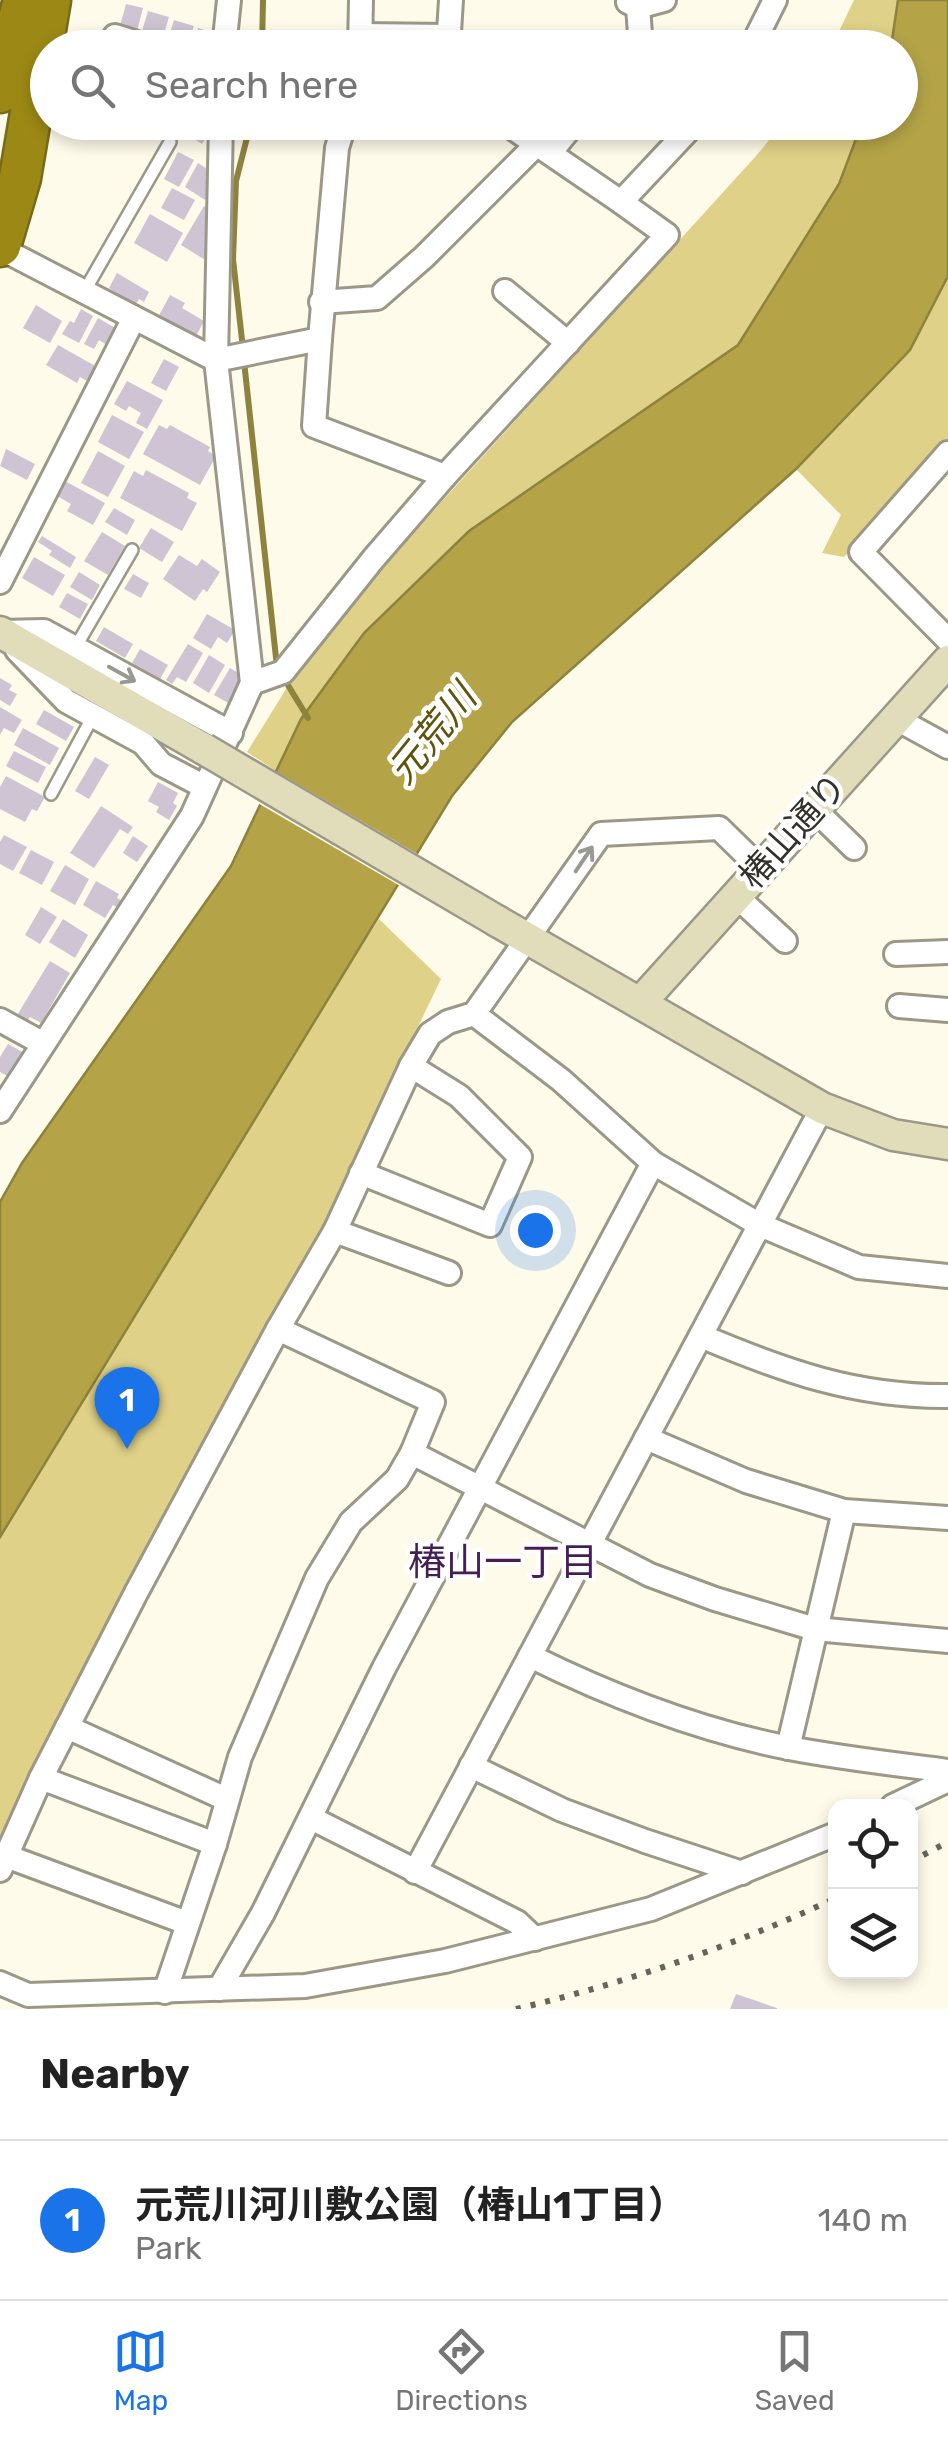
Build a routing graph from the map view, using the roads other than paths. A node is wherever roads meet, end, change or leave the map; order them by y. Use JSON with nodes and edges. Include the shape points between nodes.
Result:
{"nodes":[{"id":1,"x":24,"y":0,"type":"edge"},
{"id":2,"x":49,"y":0,"type":"edge"},
{"id":3,"x":78,"y":0,"type":"edge"},
{"id":4,"x":229,"y":0,"type":"edge"},
{"id":5,"x":361,"y":0,"type":"edge"},
{"id":6,"x":450,"y":0,"type":"edge"},
{"id":7,"x":664,"y":0,"type":"edge"},
{"id":8,"x":774,"y":0,"type":"edge"},
{"id":9,"x":631,"y":4,"type":"edge"},
{"id":10,"x":37,"y":30,"type":"edge"},
{"id":11,"x":44,"y":30,"type":"edge"},
{"id":12,"x":69,"y":30,"type":"edge"},
{"id":13,"x":226,"y":30,"type":"edge"},
{"id":14,"x":361,"y":30,"type":"edge"},
{"id":15,"x":449,"y":30,"type":"edge"},
{"id":16,"x":639,"y":30,"type":"edge"},
{"id":17,"x":760,"y":30,"type":"edge"},
{"id":18,"x":30,"y":47,"type":"edge"},
{"id":19,"x":0,"y":92,"type":"edge"},
{"id":20,"x":30,"y":117,"type":"edge"},
{"id":21,"x":0,"y":120,"type":"edge"},
{"id":22,"x":33,"y":140,"type":"edge"},
{"id":23,"x":222,"y":140,"type":"edge"},
{"id":24,"x":339,"y":140,"type":"edge"},
{"id":25,"x":530,"y":140,"type":"edge"},
{"id":26,"x":554,"y":140,"type":"edge"},
{"id":27,"x":679,"y":140,"type":"edge"},
{"id":28,"x":170,"y":142,"type":"dead end"},
{"id":29,"x":543,"y":149,"type":"junction"},
{"id":30,"x":20,"y":178,"type":"junction"},
{"id":31,"x":622,"y":202,"type":"junction"},
{"id":32,"x":0,"y":247,"type":"edge"},
{"id":33,"x":504,"y":291,"type":"dead end"},
{"id":34,"x":84,"y":292,"type":"junction"},
{"id":35,"x":321,"y":302,"type":"junction"},
{"id":36,"x":134,"y":318,"type":"junction"},
{"id":37,"x":320,"y":339,"type":"junction"},
{"id":38,"x":568,"y":343,"type":"junction"},
{"id":39,"x":216,"y":360,"type":"junction"},
{"id":40,"x":948,"y":453,"type":"edge"},
{"id":41,"x":445,"y":476,"type":"junction"},
{"id":42,"x":132,"y":550,"type":"dead end"},
{"id":43,"x":0,"y":582,"type":"edge"},
{"id":44,"x":0,"y":632,"type":"edge"},
{"id":45,"x":948,"y":640,"type":"edge"},
{"id":46,"x":75,"y":648,"type":"junction"},
{"id":47,"x":948,"y":660,"type":"edge"},
{"id":48,"x":252,"y":683,"type":"junction"},
{"id":49,"x":93,"y":716,"type":"junction"},
{"id":50,"x":895,"y":718,"type":"junction"},
{"id":51,"x":231,"y":733,"type":"junction"},
{"id":52,"x":948,"y":747,"type":"edge"},
{"id":53,"x":203,"y":786,"type":"junction"},
{"id":54,"x":51,"y":794,"type":"dead end"},
{"id":55,"x":812,"y":808,"type":"junction"},
{"id":56,"x":854,"y":848,"type":"dead end"},
{"id":57,"x":760,"y":867,"type":"junction"},
{"id":58,"x":735,"y":895,"type":"junction"},
{"id":59,"x":530,"y":939,"type":"junction"},
{"id":60,"x":785,"y":942,"type":"dead end"},
{"id":61,"x":948,"y":952,"type":"edge"},
{"id":62,"x":896,"y":954,"type":"dead end"},
{"id":63,"x":640,"y":1004,"type":"junction"},
{"id":64,"x":898,"y":1006,"type":"dead end"},
{"id":65,"x":948,"y":1010,"type":"edge"},
{"id":66,"x":474,"y":1014,"type":"junction"},
{"id":67,"x":0,"y":1020,"type":"edge"},
{"id":68,"x":42,"y":1044,"type":"junction"},
{"id":69,"x":411,"y":1066,"type":"junction"},
{"id":70,"x":3,"y":1100,"type":"edge"},
{"id":71,"x":822,"y":1108,"type":"junction"},
{"id":72,"x":948,"y":1144,"type":"edge"},
{"id":73,"x":653,"y":1163,"type":"junction"},
{"id":74,"x":362,"y":1173,"type":"junction"},
{"id":75,"x":760,"y":1225,"type":"junction"},
{"id":76,"x":335,"y":1230,"type":"junction"},
{"id":77,"x":449,"y":1272,"type":"dead end"},
{"id":78,"x":948,"y":1276,"type":"edge"},
{"id":79,"x":278,"y":1329,"type":"junction"},
{"id":80,"x":701,"y":1336,"type":"junction"},
{"id":81,"x":948,"y":1396,"type":"edge"},
{"id":82,"x":646,"y":1438,"type":"junction"},
{"id":83,"x":412,"y":1453,"type":"junction"},
{"id":84,"x":480,"y":1488,"type":"junction"},
{"id":85,"x":844,"y":1511,"type":"junction"},
{"id":86,"x":948,"y":1518,"type":"edge"},
{"id":87,"x":589,"y":1546,"type":"junction"},
{"id":88,"x":815,"y":1629,"type":"junction"},
{"id":89,"x":948,"y":1641,"type":"edge"},
{"id":90,"x":530,"y":1656,"type":"junction"},
{"id":91,"x":66,"y":1727,"type":"junction"},
{"id":92,"x":788,"y":1748,"type":"junction"},
{"id":93,"x":472,"y":1766,"type":"junction"},
{"id":94,"x":948,"y":1771,"type":"edge"},
{"id":95,"x":41,"y":1778,"type":"junction"},
{"id":96,"x":948,"y":1780,"type":"edge"},
{"id":97,"x":226,"y":1799,"type":"junction"},
{"id":98,"x":908,"y":1799,"type":"edge"},
{"id":99,"x":311,"y":1818,"type":"junction"},
{"id":100,"x":828,"y":1837,"type":"edge"},
{"id":101,"x":215,"y":1844,"type":"junction"},
{"id":102,"x":3,"y":1863,"type":"edge"},
{"id":103,"x":415,"y":1872,"type":"junction"},
{"id":104,"x":742,"y":1873,"type":"junction"},
{"id":105,"x":187,"y":1923,"type":"junction"},
{"id":106,"x":534,"y":1939,"type":"junction"},
{"id":107,"x":0,"y":1983,"type":"edge"},
{"id":108,"x":219,"y":1989,"type":"junction"},
{"id":109,"x":165,"y":1992,"type":"junction"}],
"edges":[{"from":1,"to":19,"type":"highway"},
{"from":2,"to":10,"type":"highway"},
{"from":2,"to":11,"type":"highway"},
{"from":3,"to":12,"type":"highway"},
{"from":4,"to":13,"type":"street"},
{"from":5,"to":14,"type":"street"},
{"from":6,"to":15,"type":"street"},
{"from":7,"to":9,"type":"street"},
{"from":8,"to":17,"type":"street"},
{"from":9,"to":16,"type":"street"},
{"from":18,"to":21,"type":"highway"},
{"from":20,"to":30,"type":"highway"},
{"from":22,"to":30,"type":"highway"},
{"from":23,"to":39,"type":"street"},
{"from":24,"to":35,"type":"street"},
{"from":25,"to":29,"type":"street"},
{"from":26,"to":29,"type":"street"},
{"from":27,"to":31,"type":"street"},
{"from":28,"to":34,"type":"lane"},
{"from":29,"to":31,"type":"street"},
{"from":29,"to":35,"type":"street","via":[[377,298]]},
{"from":30,"to":32,"type":"highway"},
{"from":31,"to":38,"type":"street","via":[[666,235]]},
{"from":32,"to":34,"type":"street"},
{"from":33,"to":38,"type":"street"},
{"from":34,"to":36,"type":"street"},
{"from":35,"to":37,"type":"street"},
{"from":36,"to":39,"type":"street"},
{"from":36,"to":43,"type":"street"},
{"from":37,"to":39,"type":"street"},
{"from":37,"to":41,"type":"street","via":[[314,426]]},
{"from":38,"to":41,"type":"street"},
{"from":39,"to":48,"type":"street"},
{"from":40,"to":45,"type":"street","via":[[860,552]]},
{"from":41,"to":48,"type":"street","via":[[283,672]]},
{"from":42,"to":46,"type":"lane"},
{"from":44,"to":46,"type":"street","via":[[44,631]]},
{"from":44,"to":49,"type":"street","via":[[66,701]]},
{"from":44,"to":59,"type":"street","bridge":true},
{"from":46,"to":51,"type":"street","one_way":true},
{"from":47,"to":50,"type":"street","name":"椿山通り"},
{"from":48,"to":51,"type":"street"},
{"from":49,"to":53,"type":"street"},
{"from":49,"to":54,"type":"lane"},
{"from":50,"to":52,"type":"street"},
{"from":50,"to":55,"type":"street","name":"椿山通り"},
{"from":51,"to":53,"type":"street"},
{"from":53,"to":68,"type":"street","via":[[192,816]]},
{"from":55,"to":56,"type":"street"},
{"from":55,"to":57,"type":"street","name":"椿山通り"},
{"from":57,"to":58,"type":"street","name":"椿山通り"},
{"from":59,"to":57,"type":"street","one_way":true,"via":[[601,834],[719,828]]},
{"from":58,"to":60,"type":"street"},
{"from":58,"to":63,"type":"street","name":"椿山通り"},
{"from":59,"to":63,"type":"street"},
{"from":59,"to":66,"type":"street"},
{"from":61,"to":62,"type":"street"},
{"from":63,"to":71,"type":"street"},
{"from":64,"to":65,"type":"street"},
{"from":66,"to":69,"type":"street","via":[[430,1034]]},
{"from":66,"to":73,"type":"street"},
{"from":67,"to":68,"type":"street"},
{"from":68,"to":70,"type":"street"},
{"from":69,"to":74,"type":"street"},
{"from":69,"to":74,"type":"street","via":[[458,1096],[520,1158],[490,1225]]},
{"from":71,"to":72,"type":"street","via":[[893,1135]]},
{"from":71,"to":75,"type":"street"},
{"from":73,"to":75,"type":"street"},
{"from":73,"to":84,"type":"street"},
{"from":74,"to":76,"type":"street"},
{"from":75,"to":78,"type":"street","via":[[860,1267]]},
{"from":75,"to":80,"type":"street"},
{"from":76,"to":77,"type":"street"},
{"from":76,"to":79,"type":"street"},
{"from":79,"to":83,"type":"street","via":[[433,1402]]},
{"from":79,"to":91,"type":"street"},
{"from":80,"to":81,"type":"street","via":[[836,1386]]},
{"from":80,"to":82,"type":"street"},
{"from":82,"to":85,"type":"street","via":[[746,1481]]},
{"from":82,"to":87,"type":"street"},
{"from":83,"to":84,"type":"street"},
{"from":83,"to":97,"type":"street","via":[[397,1479],[351,1522],[317,1578]]},
{"from":84,"to":87,"type":"street"},
{"from":84,"to":99,"type":"street"},
{"from":85,"to":86,"type":"street"},
{"from":85,"to":88,"type":"street"},
{"from":87,"to":88,"type":"street","via":[[650,1575]]},
{"from":87,"to":90,"type":"street"},
{"from":88,"to":89,"type":"street"},
{"from":88,"to":92,"type":"street"},
{"from":90,"to":92,"type":"street","via":[[608,1694]]},
{"from":90,"to":93,"type":"street"},
{"from":91,"to":95,"type":"street"},
{"from":91,"to":97,"type":"street"},
{"from":92,"to":94,"type":"street"},
{"from":93,"to":103,"type":"street"},
{"from":93,"to":104,"type":"street","via":[[562,1810]]},
{"from":95,"to":101,"type":"street"},
{"from":95,"to":102,"type":"street"},
{"from":96,"to":98,"type":"street"},
{"from":97,"to":101,"type":"street"},
{"from":99,"to":103,"type":"street"},
{"from":99,"to":108,"type":"street"},
{"from":100,"to":104,"type":"street"},
{"from":101,"to":105,"type":"street"},
{"from":102,"to":105,"type":"street"},
{"from":103,"to":106,"type":"street","via":[[517,1922]]},
{"from":104,"to":106,"type":"street","via":[[651,1910]]},
{"from":105,"to":109,"type":"street"},
{"from":106,"to":108,"type":"street","via":[[306,1986]]},
{"from":107,"to":109,"type":"street","via":[[28,1995]]},
{"from":108,"to":109,"type":"street"}]}
